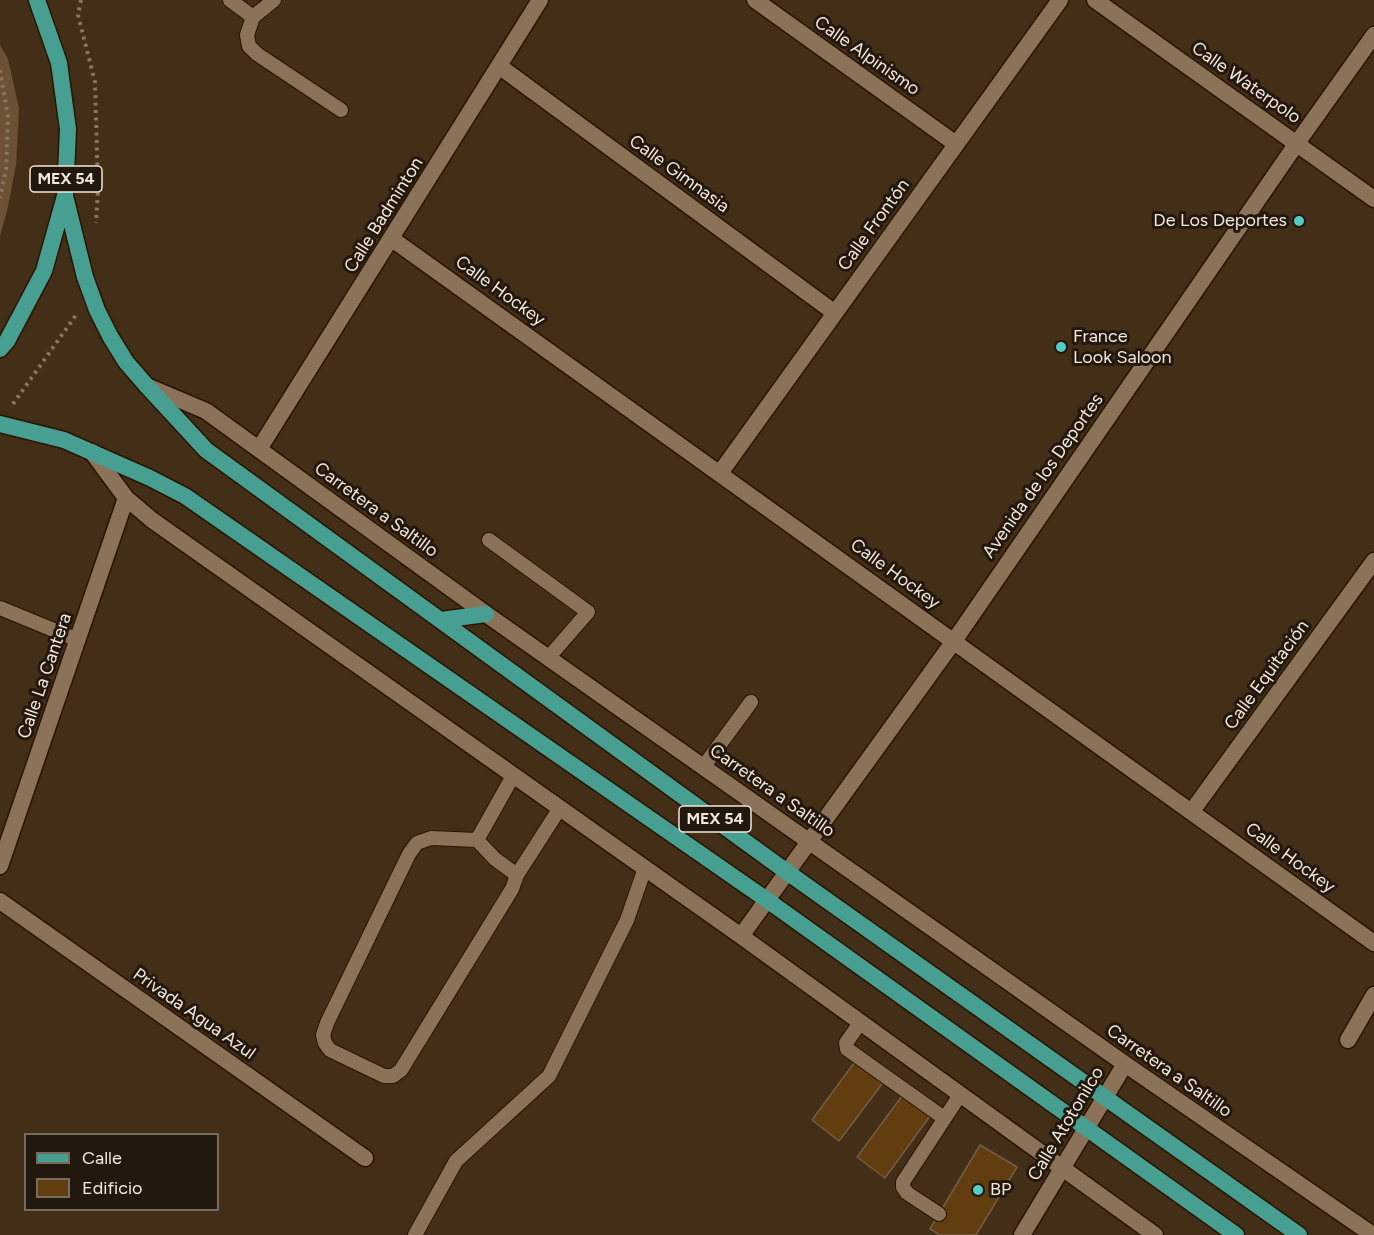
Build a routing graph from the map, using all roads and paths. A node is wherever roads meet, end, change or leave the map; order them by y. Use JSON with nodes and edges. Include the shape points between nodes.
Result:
{"nodes":[{"id":1,"x":37,"y":0,"type":"edge"},
{"id":2,"x":230,"y":0,"type":"edge"},
{"id":3,"x":274,"y":0,"type":"edge"},
{"id":4,"x":540,"y":0,"type":"edge"},
{"id":5,"x":755,"y":0,"type":"edge"},
{"id":6,"x":1060,"y":0,"type":"edge"},
{"id":7,"x":1095,"y":0,"type":"edge"},
{"id":8,"x":254,"y":17,"type":"junction"},
{"id":9,"x":1374,"y":35,"type":"edge"},
{"id":10,"x":499,"y":66,"type":"junction"},
{"id":11,"x":0,"y":70,"type":"edge"},
{"id":12,"x":341,"y":110,"type":"dead end"},
{"id":13,"x":1297,"y":143,"type":"junction"},
{"id":14,"x":957,"y":144,"type":"junction"},
{"id":15,"x":65,"y":196,"type":"junction"},
{"id":16,"x":0,"y":198,"type":"edge"},
{"id":17,"x":1374,"y":199,"type":"edge"},
{"id":18,"x":392,"y":239,"type":"junction"},
{"id":19,"x":835,"y":312,"type":"junction"},
{"id":20,"x":0,"y":349,"type":"edge"},
{"id":21,"x":146,"y":386,"type":"junction"},
{"id":22,"x":0,"y":424,"type":"edge"},
{"id":23,"x":259,"y":449,"type":"junction"},
{"id":24,"x":92,"y":452,"type":"junction"},
{"id":25,"x":720,"y":473,"type":"junction"},
{"id":26,"x":126,"y":498,"type":"junction"},
{"id":27,"x":489,"y":540,"type":"dead end"},
{"id":28,"x":1374,"y":561,"type":"edge"},
{"id":29,"x":0,"y":608,"type":"edge"},
{"id":30,"x":486,"y":614,"type":"junction"},
{"id":31,"x":441,"y":620,"type":"junction"},
{"id":32,"x":78,"y":640,"type":"junction"},
{"id":33,"x":954,"y":641,"type":"junction"},
{"id":34,"x":549,"y":657,"type":"junction"},
{"id":35,"x":751,"y":702,"type":"dead end"},
{"id":36,"x":704,"y":766,"type":"junction"},
{"id":37,"x":513,"y":776,"type":"junction"},
{"id":38,"x":560,"y":808,"type":"junction"},
{"id":39,"x":1192,"y":811,"type":"junction"},
{"id":40,"x":477,"y":840,"type":"junction"},
{"id":41,"x":810,"y":840,"type":"junction"},
{"id":42,"x":0,"y":866,"type":"edge"},
{"id":43,"x":645,"y":868,"type":"junction"},
{"id":44,"x":787,"y":872,"type":"junction"},
{"id":45,"x":517,"y":875,"type":"junction"},
{"id":46,"x":766,"y":900,"type":"junction"},
{"id":47,"x":0,"y":901,"type":"edge"},
{"id":48,"x":741,"y":936,"type":"junction"},
{"id":49,"x":1374,"y":943,"type":"edge"},
{"id":50,"x":1374,"y":995,"type":"edge"},
{"id":51,"x":860,"y":1023,"type":"junction"},
{"id":52,"x":1348,"y":1040,"type":"dead end"},
{"id":53,"x":1125,"y":1065,"type":"junction"},
{"id":54,"x":960,"y":1095,"type":"junction"},
{"id":55,"x":1105,"y":1097,"type":"junction"},
{"id":56,"x":944,"y":1118,"type":"junction"},
{"id":57,"x":1086,"y":1128,"type":"junction"},
{"id":58,"x":365,"y":1158,"type":"dead end"},
{"id":59,"x":1062,"y":1168,"type":"junction"},
{"id":60,"x":939,"y":1214,"type":"dead end"},
{"id":61,"x":415,"y":1235,"type":"edge"},
{"id":62,"x":1022,"y":1235,"type":"edge"},
{"id":63,"x":1155,"y":1235,"type":"edge"},
{"id":64,"x":1236,"y":1235,"type":"edge"},
{"id":65,"x":1299,"y":1235,"type":"edge"},
{"id":66,"x":1373,"y":1235,"type":"edge"}],
"edges":[{"from":1,"to":15,"type":"main road","number":"MEX 54","via":[[61,74],[68,129]]},
{"from":2,"to":8,"type":"lane"},
{"from":3,"to":8,"type":"lane"},
{"from":4,"to":10,"type":"street","name":"Calle Badminton"},
{"from":5,"to":14,"type":"street","name":"Calle Alpinismo"},
{"from":6,"to":14,"type":"street","name":"Calle Frontón"},
{"from":7,"to":13,"type":"street","name":"Calle Waterpolo"},
{"from":8,"to":12,"type":"lane","via":[[247,35],[249,46]]},
{"from":9,"to":13,"type":"street","name":"Avenida de los Deportes"},
{"from":10,"to":18,"type":"street","name":"Calle Badminton"},
{"from":10,"to":19,"type":"street","name":"Calle Gimnasia"},
{"from":11,"to":16,"type":"path","via":[[8,117],[6,169]]},
{"from":13,"to":17,"type":"street","name":"Calle Waterpolo"},
{"from":13,"to":33,"type":"street","name":"Avenida de los Deportes"},
{"from":14,"to":19,"type":"street","name":"Calle Frontón"},
{"from":15,"to":20,"type":"main road","number":"MEX 54","via":[[44,271]]},
{"from":15,"to":21,"type":"main road","name":"Carretera a Saltillo","number":"MEX 54","via":[[97,310],[126,362]]},
{"from":18,"to":23,"type":"street","name":"Calle Badminton"},
{"from":18,"to":25,"type":"street","name":"Calle Hockey"},
{"from":19,"to":25,"type":"street","name":"Calle Frontón"},
{"from":21,"to":23,"type":"street","name":"Carretera a Saltillo","via":[[206,411]]},
{"from":21,"to":31,"type":"main road","name":"Carretera a Saltillo","number":"MEX 54","via":[[206,450]]},
{"from":22,"to":24,"type":"main road","number":"MEX 54","via":[[64,440]]},
{"from":23,"to":30,"type":"street","name":"Carretera a Saltillo"},
{"from":24,"to":26,"type":"street"},
{"from":24,"to":46,"type":"main road","number":"MEX 54","via":[[185,496]]},
{"from":25,"to":33,"type":"street","name":"Calle Hockey"},
{"from":26,"to":32,"type":"street","name":"Calle La Cantera"},
{"from":26,"to":37,"type":"street"},
{"from":27,"to":34,"type":"lane","via":[[588,612]]},
{"from":28,"to":39,"type":"street","name":"Calle Equitación"},
{"from":29,"to":32,"type":"lane"},
{"from":30,"to":31,"type":"main road"},
{"from":30,"to":34,"type":"street","name":"Carretera a Saltillo"},
{"from":31,"to":44,"type":"main road","name":"Carretera a Saltillo","number":"MEX 54"},
{"from":32,"to":42,"type":"street","name":"Calle La Cantera"},
{"from":33,"to":39,"type":"street","name":"Calle Hockey"},
{"from":33,"to":41,"type":"street","name":"Avenida de los Deportes"},
{"from":34,"to":36,"type":"street","name":"Carretera a Saltillo"},
{"from":35,"to":36,"type":"lane"},
{"from":36,"to":41,"type":"street","name":"Carretera a Saltillo"},
{"from":37,"to":38,"type":"street"},
{"from":37,"to":40,"type":"lane"},
{"from":38,"to":43,"type":"street"},
{"from":38,"to":45,"type":"lane"},
{"from":39,"to":49,"type":"street","name":"Calle Hockey"},
{"from":40,"to":45,"type":"lane","via":[[495,860]]},
{"from":40,"to":45,"type":"lane","via":[[431,838],[412,848],[327,1023],[323,1035],[330,1050],[384,1076],[398,1073]]},
{"from":41,"to":44,"type":"street","name":"Avenida de los Deportes"},
{"from":41,"to":53,"type":"street","name":"Carretera a Saltillo"},
{"from":43,"to":48,"type":"street"},
{"from":43,"to":61,"type":"lane","via":[[627,920],[549,1076],[456,1161]]},
{"from":44,"to":46,"type":"street","name":"Avenida de los Deportes"},
{"from":44,"to":55,"type":"main road","name":"Carretera a Saltillo","number":"MEX 54"},
{"from":46,"to":48,"type":"street","name":"Avenida de los Deportes"},
{"from":46,"to":57,"type":"main road","number":"MEX 54"},
{"from":47,"to":58,"type":"street","name":"Privada Agua Azul"},
{"from":48,"to":51,"type":"street"},
{"from":50,"to":52,"type":"street"},
{"from":51,"to":54,"type":"street"},
{"from":51,"to":56,"type":"lane","via":[[846,1043],[847,1049]]},
{"from":53,"to":55,"type":"street","name":"Calle Atotonilco"},
{"from":53,"to":66,"type":"street","name":"Carretera a Saltillo"},
{"from":54,"to":56,"type":"lane"},
{"from":54,"to":59,"type":"street"},
{"from":55,"to":57,"type":"street","name":"Calle Atotonilco"},
{"from":55,"to":65,"type":"main road","name":"Carretera a Saltillo","number":"MEX 54"},
{"from":56,"to":60,"type":"lane","via":[[903,1182],[904,1191]]},
{"from":57,"to":59,"type":"street","name":"Calle Atotonilco"},
{"from":57,"to":64,"type":"main road","number":"MEX 54"},
{"from":59,"to":62,"type":"street","name":"Calle Atotonilco"},
{"from":59,"to":63,"type":"street"}]}
